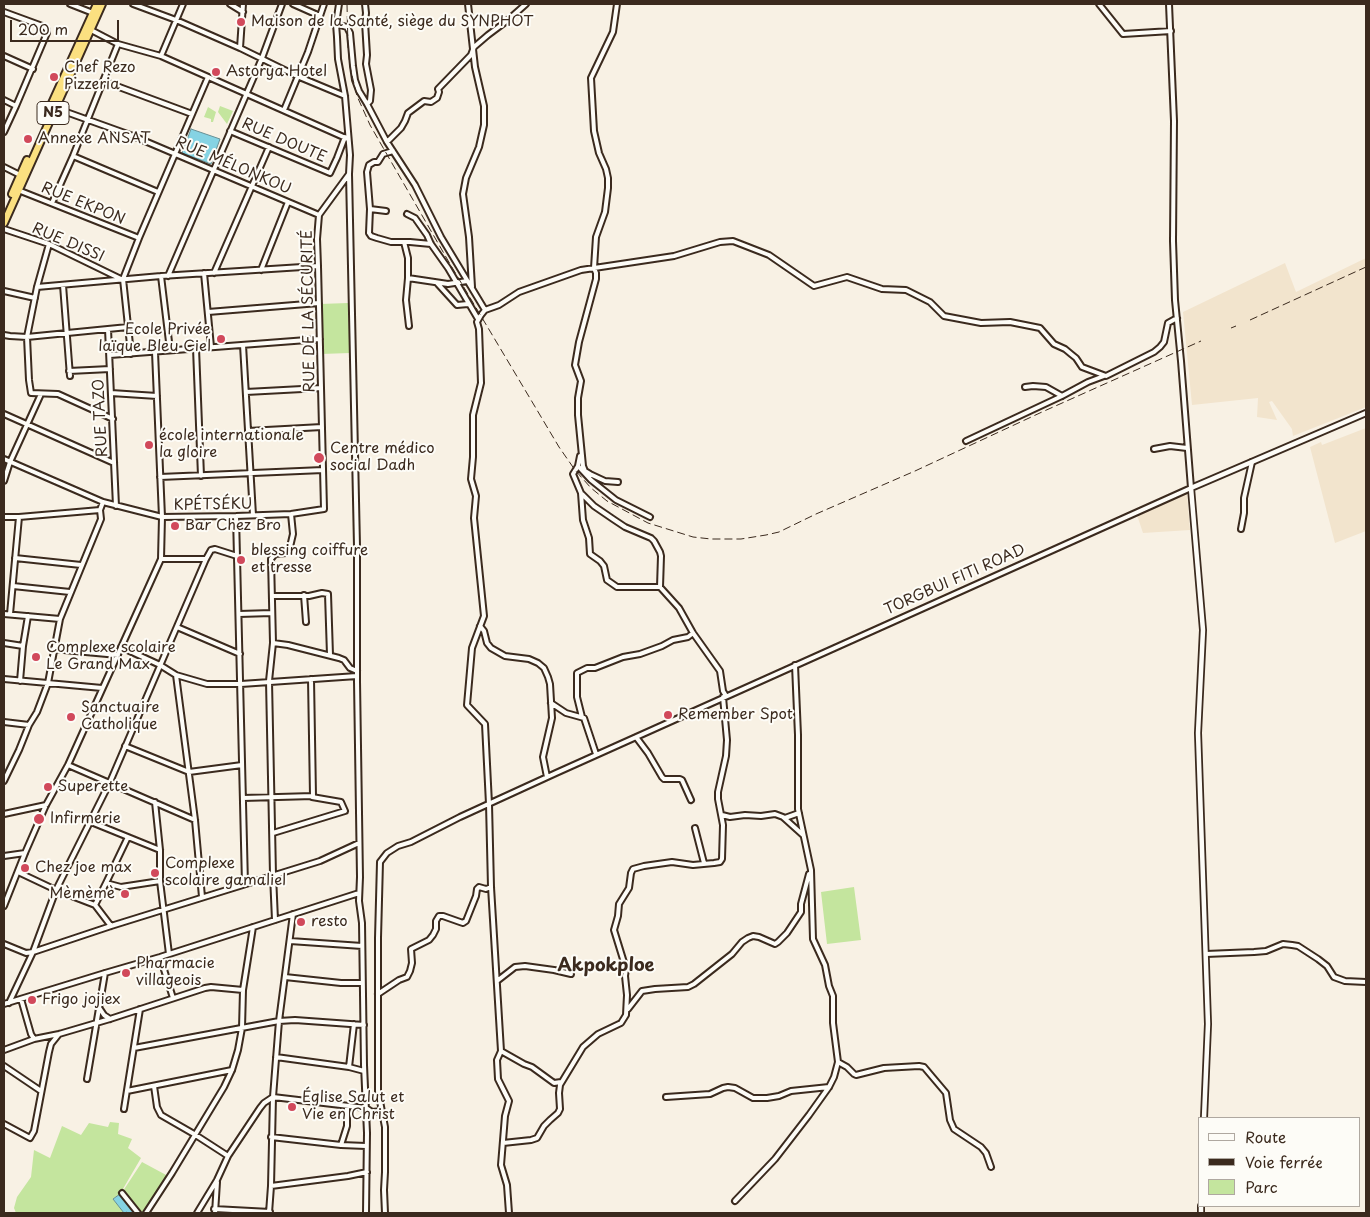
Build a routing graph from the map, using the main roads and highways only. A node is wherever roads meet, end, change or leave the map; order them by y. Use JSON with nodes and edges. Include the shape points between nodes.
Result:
{"nodes":[{"id":1,"x":97,"y":4,"type":"edge"},
{"id":2,"x":102,"y":4,"type":"edge"},
{"id":3,"x":53,"y":108,"type":"junction"},
{"id":4,"x":22,"y":176,"type":"junction"},
{"id":5,"x":4,"y":214,"type":"edge"},
{"id":6,"x":4,"y":223,"type":"edge"}],
"edges":[{"from":1,"to":3,"type":"highway","number":"N5"},
{"from":2,"to":3,"type":"highway","number":"N5"},
{"from":3,"to":4,"type":"highway","number":"N5"},
{"from":4,"to":5,"type":"highway","number":"N5"},
{"from":4,"to":6,"type":"highway","number":"N5"}]}
